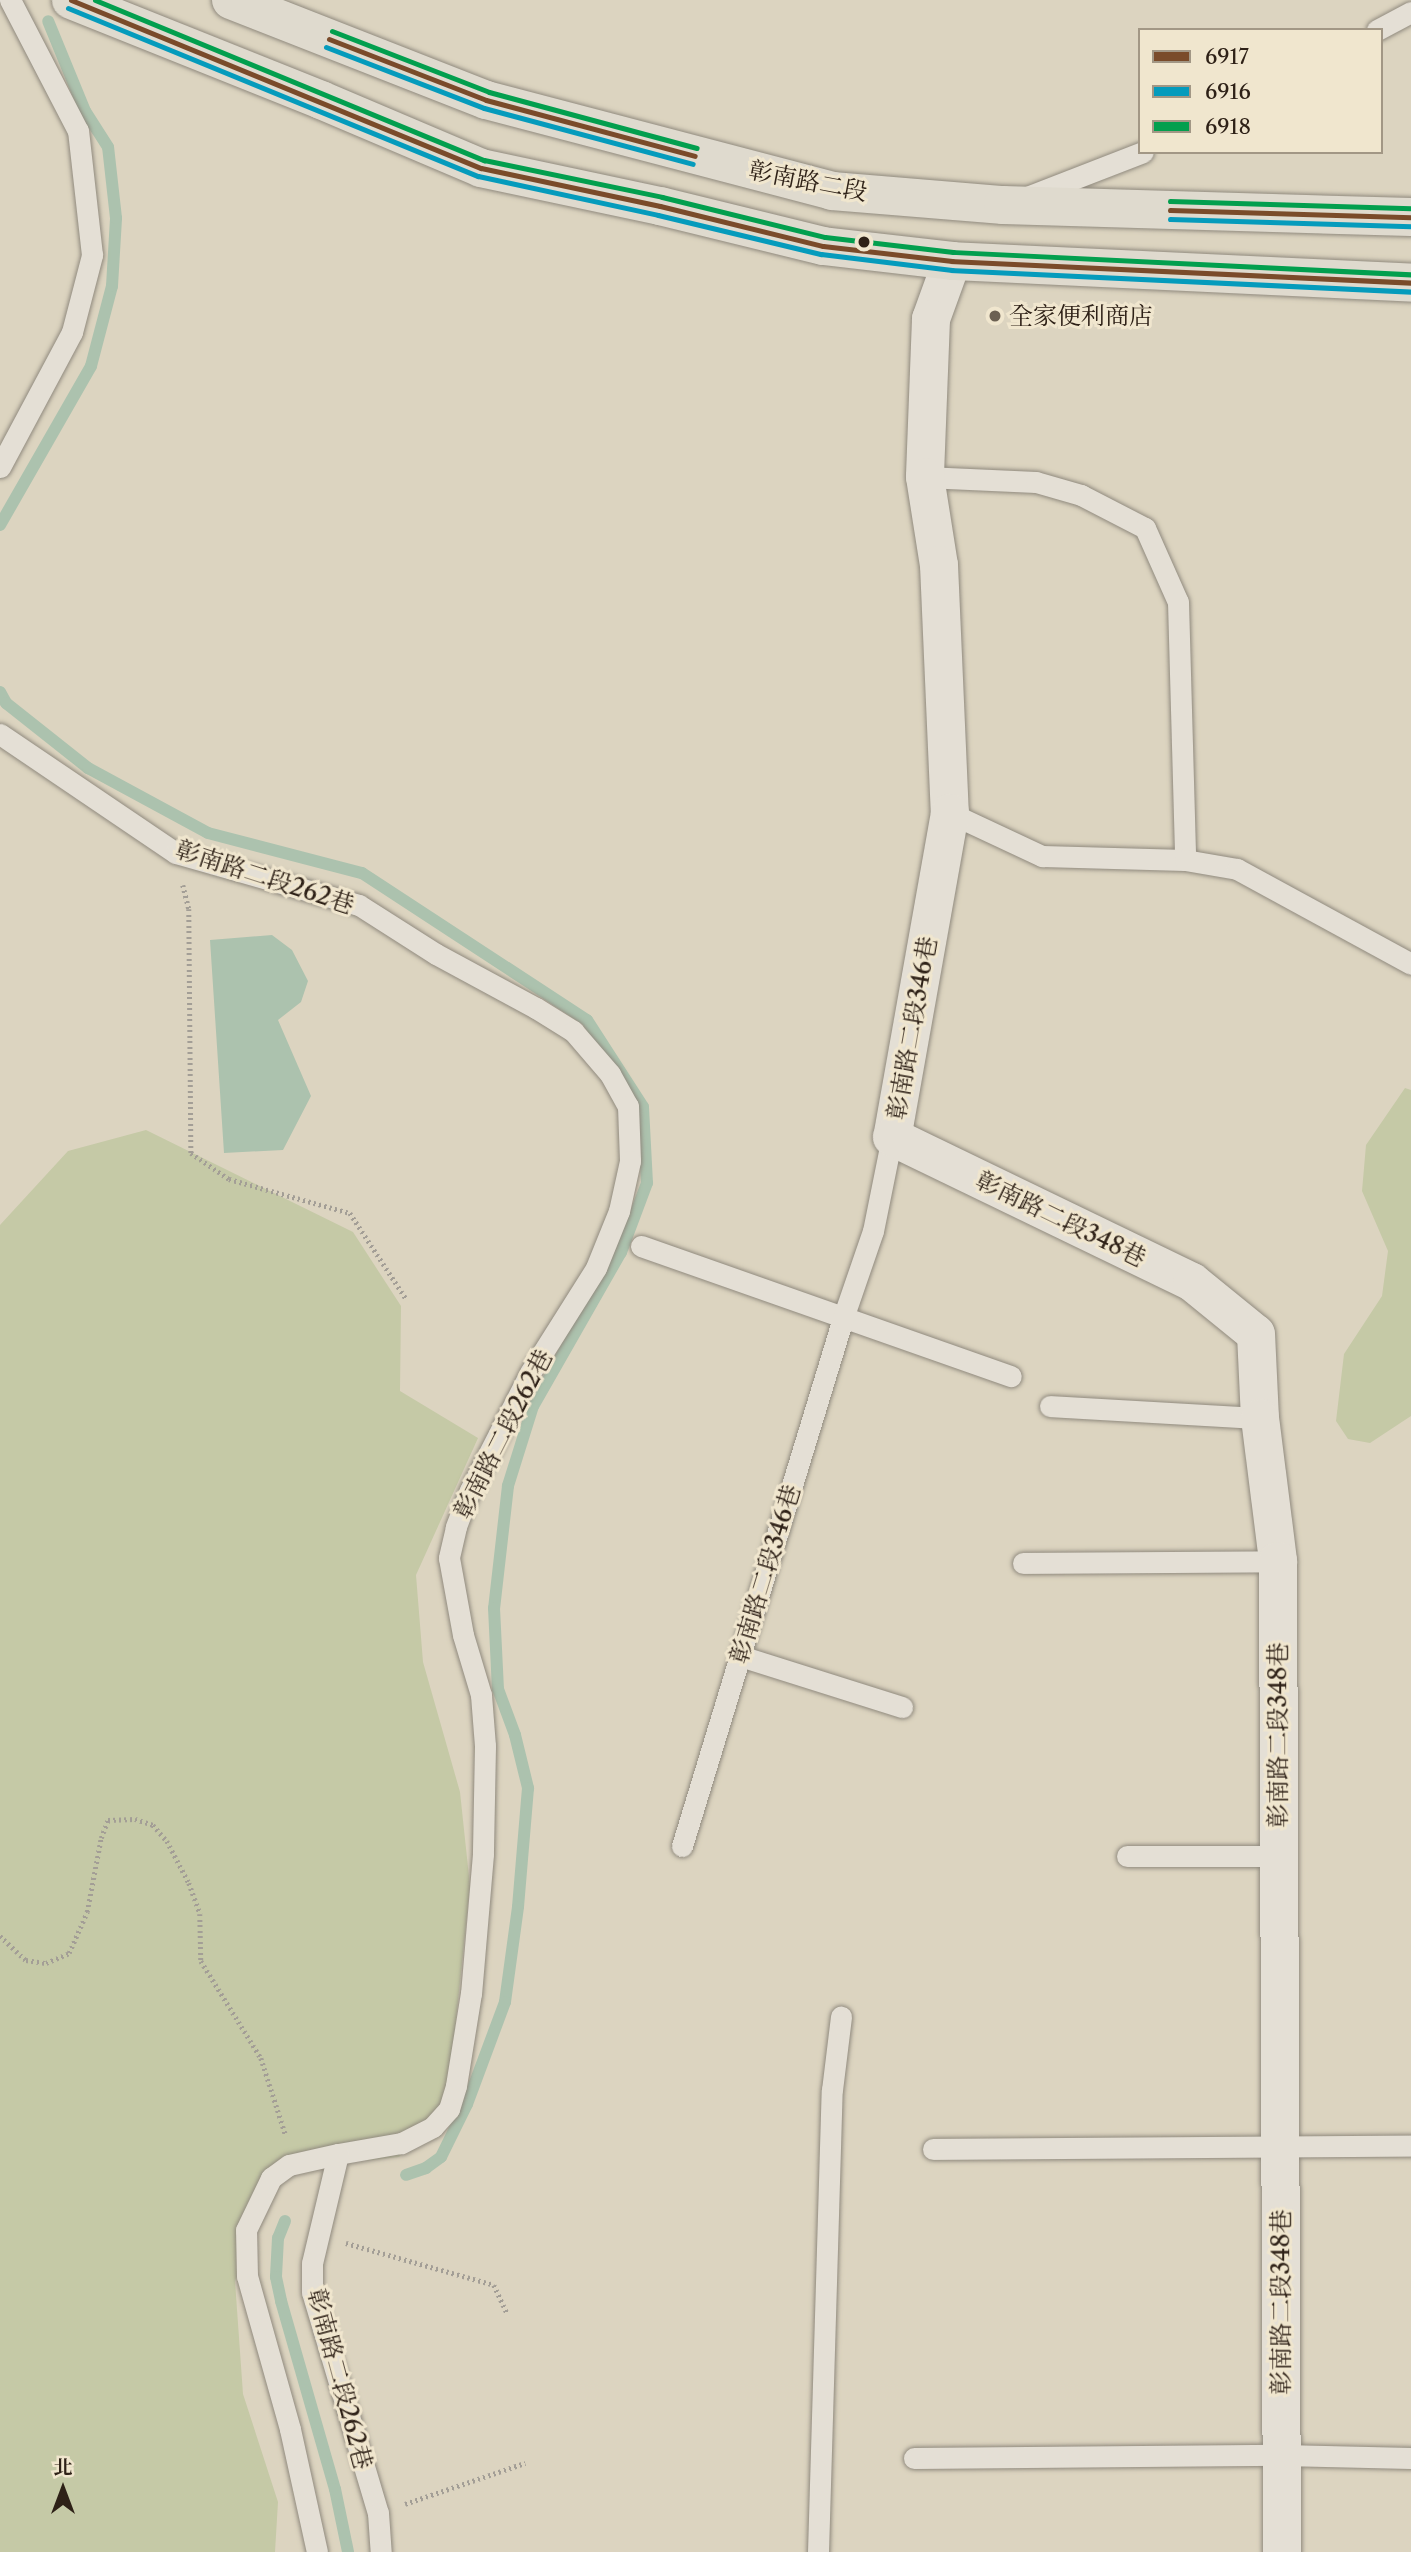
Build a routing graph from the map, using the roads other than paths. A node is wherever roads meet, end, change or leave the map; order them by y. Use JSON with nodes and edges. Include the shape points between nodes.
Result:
{"nodes":[{"id":1,"x":10,"y":0,"type":"edge"},
{"id":2,"x":71,"y":0,"type":"edge"},
{"id":3,"x":231,"y":0,"type":"edge"},
{"id":4,"x":1411,"y":12,"type":"edge"},
{"id":5,"x":1381,"y":28,"type":"edge"},
{"id":6,"x":671,"y":149,"type":"junction"},
{"id":7,"x":1138,"y":154,"type":"edge"},
{"id":8,"x":1003,"y":205,"type":"junction"},
{"id":9,"x":660,"y":206,"type":"junction"},
{"id":10,"x":1411,"y":217,"type":"edge"},
{"id":11,"x":952,"y":261,"type":"junction"},
{"id":12,"x":1411,"y":282,"type":"edge"},
{"id":13,"x":0,"y":467,"type":"edge"},
{"id":14,"x":925,"y":477,"type":"junction"},
{"id":15,"x":0,"y":734,"type":"edge"},
{"id":16,"x":950,"y":813,"type":"junction"},
{"id":17,"x":1185,"y":860,"type":"junction"},
{"id":18,"x":1411,"y":964,"type":"edge"},
{"id":19,"x":892,"y":1137,"type":"junction"},
{"id":20,"x":641,"y":1246,"type":"dead end"},
{"id":21,"x":843,"y":1318,"type":"junction"},
{"id":22,"x":1011,"y":1376,"type":"dead end"},
{"id":23,"x":1050,"y":1406,"type":"dead end"},
{"id":24,"x":1260,"y":1418,"type":"junction"},
{"id":25,"x":1278,"y":1561,"type":"junction"},
{"id":26,"x":1023,"y":1563,"type":"dead end"},
{"id":27,"x":740,"y":1656,"type":"junction"},
{"id":28,"x":902,"y":1707,"type":"dead end"},
{"id":29,"x":682,"y":1846,"type":"dead end"},
{"id":30,"x":1127,"y":1856,"type":"dead end"},
{"id":31,"x":1279,"y":1856,"type":"junction"},
{"id":32,"x":841,"y":2017,"type":"dead end"},
{"id":33,"x":1280,"y":2146,"type":"junction"},
{"id":34,"x":1411,"y":2146,"type":"edge"},
{"id":35,"x":933,"y":2149,"type":"dead end"},
{"id":36,"x":338,"y":2154,"type":"junction"},
{"id":37,"x":1282,"y":2455,"type":"junction"},
{"id":38,"x":914,"y":2458,"type":"dead end"},
{"id":39,"x":1411,"y":2458,"type":"edge"},
{"id":40,"x":317,"y":2552,"type":"edge"},
{"id":41,"x":381,"y":2552,"type":"edge"},
{"id":42,"x":818,"y":2552,"type":"edge"},
{"id":43,"x":1282,"y":2552,"type":"edge"}],
"edges":[{"from":1,"to":13,"type":"lane","via":[[78,131],[92,255],[72,332]]},
{"from":2,"to":9,"type":"main road","via":[[481,168]]},
{"from":3,"to":6,"type":"main road","name":"彰南路二段","via":[[486,100]]},
{"from":4,"to":5,"type":"lane"},
{"from":6,"to":8,"type":"main road","name":"彰南路二段","via":[[832,191]]},
{"from":6,"to":9,"type":"main road"},
{"from":7,"to":8,"type":"lane"},
{"from":8,"to":10,"type":"main road","name":"彰南路二段"},
{"from":8,"to":11,"type":"main road","name":"彰南路二段346巷"},
{"from":9,"to":11,"type":"main road","via":[[823,246]]},
{"from":11,"to":12,"type":"main road"},
{"from":11,"to":14,"type":"street","name":"彰南路二段346巷","via":[[930,319]]},
{"from":14,"to":16,"type":"street","name":"彰南路二段346巷","via":[[939,565]]},
{"from":14,"to":17,"type":"lane","via":[[1036,482],[1081,495],[1145,528],[1178,602]]},
{"from":15,"to":36,"type":"lane","name":"彰南路二段262巷","via":[[176,853],[359,905],[573,1031],[610,1074],[628,1107],[630,1161],[619,1211],[596,1268],[530,1373],[476,1477],[449,1558],[463,1635],[481,1695],[485,1800],[471,1993],[456,2086],[449,2109],[433,2127],[401,2143]]},
{"from":16,"to":17,"type":"lane","via":[[1042,856]]},
{"from":16,"to":19,"type":"street","name":"彰南路二段346巷"},
{"from":17,"to":18,"type":"lane","via":[[1237,869]]},
{"from":19,"to":21,"type":"lane","name":"彰南路二段346巷","via":[[873,1231]]},
{"from":19,"to":24,"type":"street","name":"彰南路二段348巷","via":[[1192,1282],[1256,1334]]},
{"from":20,"to":21,"type":"lane"},
{"from":21,"to":22,"type":"lane"},
{"from":21,"to":27,"type":"lane","name":"彰南路二段346巷"},
{"from":23,"to":24,"type":"lane"},
{"from":24,"to":25,"type":"street","name":"彰南路二段348巷"},
{"from":25,"to":26,"type":"lane"},
{"from":25,"to":31,"type":"street","name":"彰南路二段348巷"},
{"from":27,"to":28,"type":"lane"},
{"from":27,"to":29,"type":"lane","name":"彰南路二段346巷"},
{"from":30,"to":31,"type":"lane"},
{"from":31,"to":33,"type":"street","name":"彰南路二段348巷"},
{"from":32,"to":42,"type":"lane","via":[[832,2090]]},
{"from":33,"to":34,"type":"lane"},
{"from":33,"to":35,"type":"lane"},
{"from":33,"to":37,"type":"street","name":"彰南路二段348巷"},
{"from":36,"to":40,"type":"lane","via":[[289,2165],[271,2178],[246,2230],[247,2276],[290,2429]]},
{"from":36,"to":41,"type":"lane","name":"彰南路二段262巷","via":[[312,2263],[312,2292],[378,2513]]},
{"from":37,"to":38,"type":"lane"},
{"from":37,"to":39,"type":"lane"},
{"from":37,"to":43,"type":"street","name":"彰南路二段348巷"}]}
